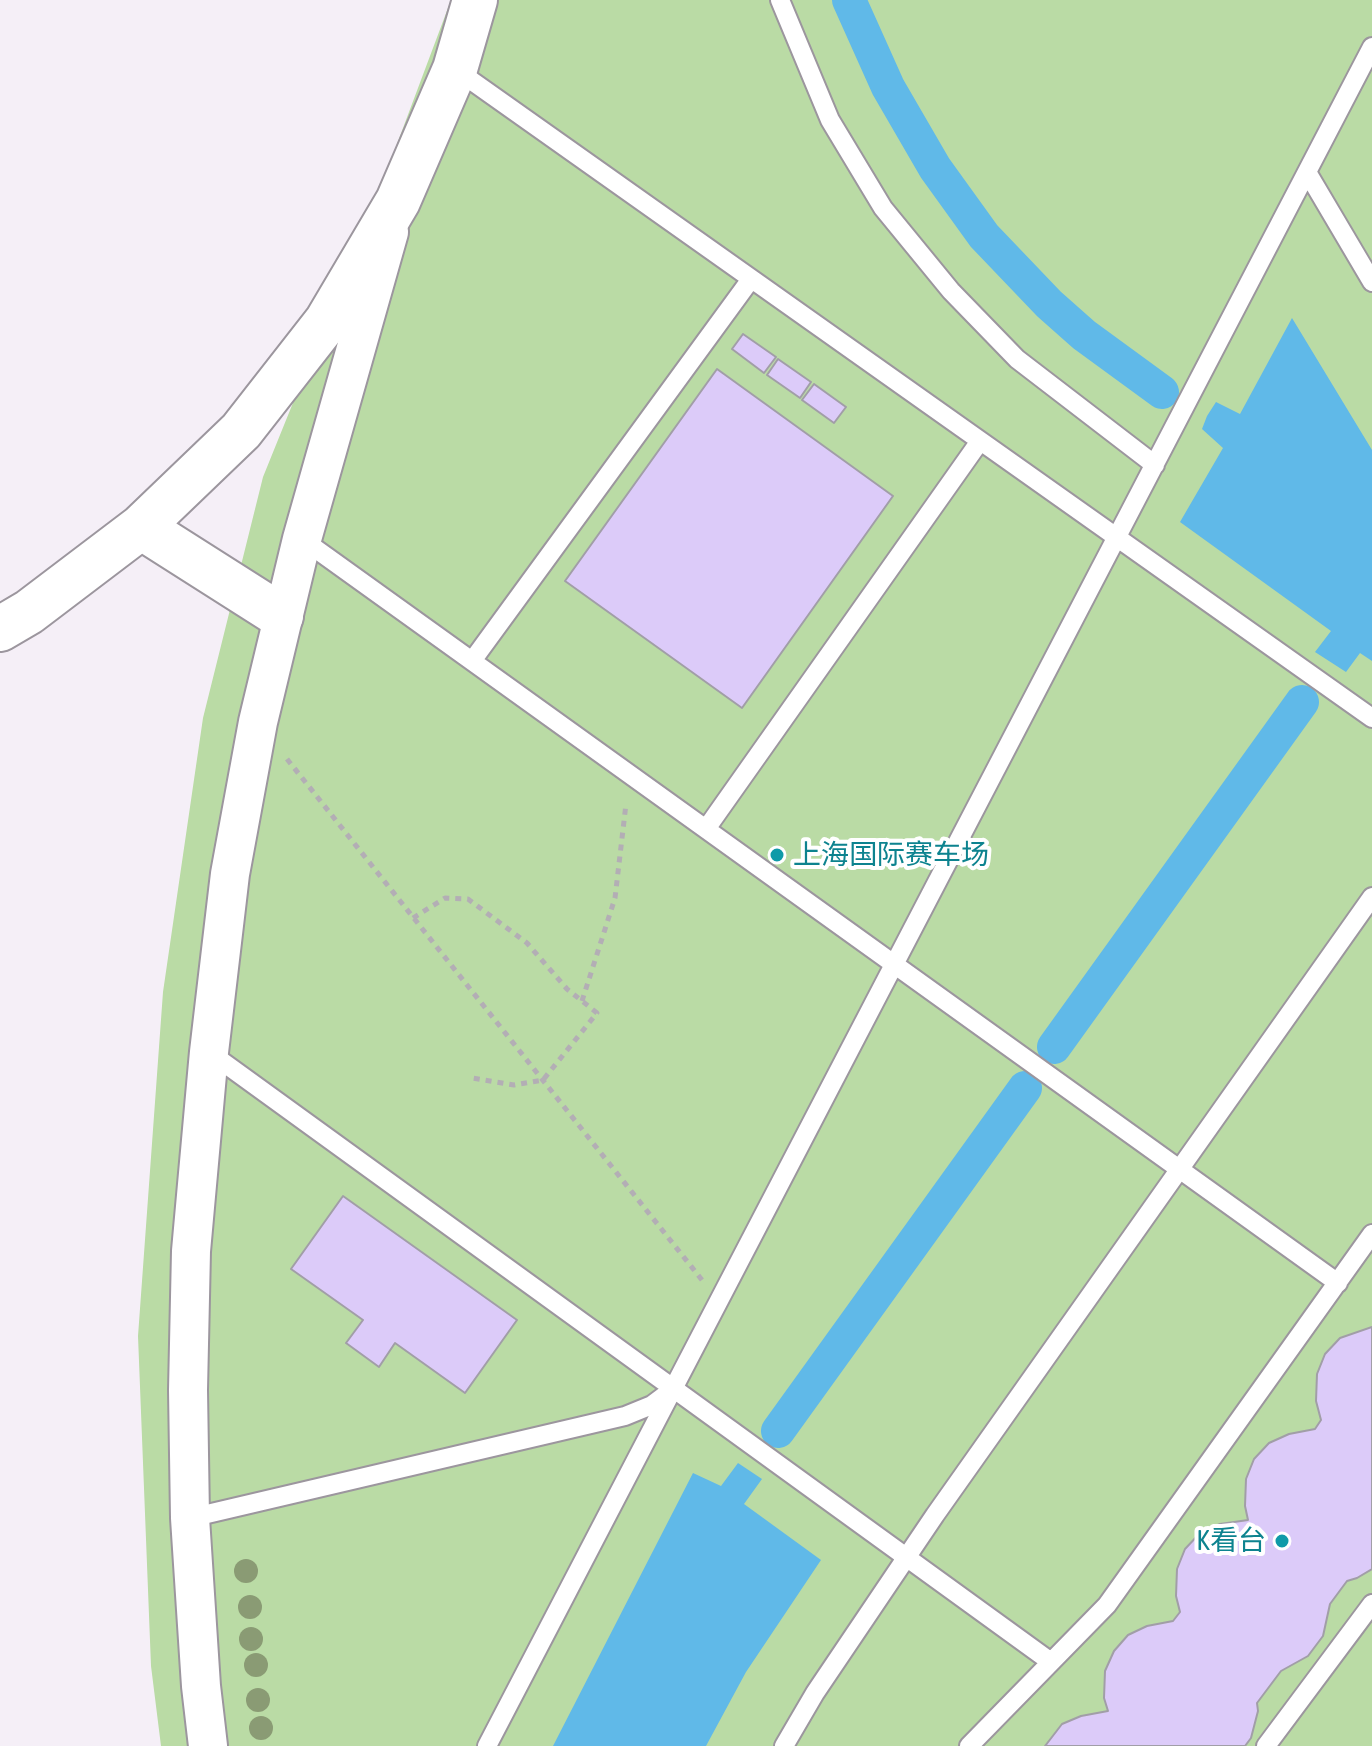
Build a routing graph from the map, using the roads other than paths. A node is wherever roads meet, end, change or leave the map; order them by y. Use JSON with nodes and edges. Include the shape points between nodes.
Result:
{"nodes":[{"id":1,"x":475,"y":0,"type":"edge"},
{"id":2,"x":780,"y":0,"type":"edge"},
{"id":3,"x":1372,"y":47,"type":"edge"},
{"id":4,"x":455,"y":69,"type":"junction"},
{"id":5,"x":1307,"y":172,"type":"junction"},
{"id":6,"x":398,"y":201,"type":"junction"},
{"id":7,"x":751,"y":279,"type":"junction"},
{"id":8,"x":1372,"y":282,"type":"edge"},
{"id":9,"x":980,"y":441,"type":"junction"},
{"id":10,"x":1155,"y":465,"type":"junction"},
{"id":11,"x":141,"y":527,"type":"junction"},
{"id":12,"x":1116,"y":538,"type":"junction"},
{"id":13,"x":302,"y":539,"type":"junction"},
{"id":14,"x":281,"y":616,"type":"junction"},
{"id":15,"x":0,"y":629,"type":"edge"},
{"id":16,"x":472,"y":661,"type":"junction"},
{"id":17,"x":1372,"y":718,"type":"edge"},
{"id":18,"x":706,"y":829,"type":"junction"},
{"id":19,"x":1372,"y":897,"type":"edge"},
{"id":20,"x":895,"y":964,"type":"junction"},
{"id":21,"x":209,"y":1052,"type":"junction"},
{"id":22,"x":1179,"y":1169,"type":"junction"},
{"id":23,"x":1372,"y":1234,"type":"edge"},
{"id":24,"x":1338,"y":1283,"type":"junction"},
{"id":25,"x":675,"y":1388,"type":"junction"},
{"id":26,"x":625,"y":1416,"type":"junction"},
{"id":27,"x":637,"y":1460,"type":"junction"},
{"id":28,"x":190,"y":1518,"type":"junction"},
{"id":29,"x":907,"y":1556,"type":"junction"},
{"id":30,"x":1372,"y":1604,"type":"edge"},
{"id":31,"x":1051,"y":1662,"type":"junction"},
{"id":32,"x":208,"y":1746,"type":"edge"},
{"id":33,"x":487,"y":1746,"type":"edge"},
{"id":34,"x":784,"y":1746,"type":"edge"},
{"id":35,"x":969,"y":1746,"type":"edge"},
{"id":36,"x":1266,"y":1746,"type":"edge"}],
"edges":[{"from":1,"to":4,"type":"street"},
{"from":2,"to":10,"type":"lane","via":[[830,120],[883,208],[951,291],[1017,359]]},
{"from":3,"to":5,"type":"lane"},
{"from":4,"to":6,"type":"street"},
{"from":4,"to":7,"type":"lane"},
{"from":5,"to":8,"type":"lane"},
{"from":5,"to":10,"type":"lane"},
{"from":6,"to":11,"type":"street","via":[[327,321],[241,431]]},
{"from":6,"to":13,"type":"street"},
{"from":7,"to":9,"type":"lane"},
{"from":7,"to":16,"type":"lane"},
{"from":9,"to":12,"type":"lane"},
{"from":9,"to":18,"type":"lane"},
{"from":10,"to":12,"type":"lane"},
{"from":11,"to":14,"type":"street"},
{"from":11,"to":15,"type":"street"},
{"from":12,"to":17,"type":"lane"},
{"from":12,"to":20,"type":"lane"},
{"from":13,"to":14,"type":"street"},
{"from":13,"to":16,"type":"lane"},
{"from":14,"to":21,"type":"street","via":[[230,874]]},
{"from":16,"to":18,"type":"lane"},
{"from":18,"to":20,"type":"lane"},
{"from":19,"to":22,"type":"lane"},
{"from":20,"to":22,"type":"lane"},
{"from":20,"to":25,"type":"lane"},
{"from":21,"to":25,"type":"lane"},
{"from":21,"to":28,"type":"street","via":[[191,1251]]},
{"from":22,"to":24,"type":"lane"},
{"from":22,"to":29,"type":"lane"},
{"from":23,"to":24,"type":"lane"},
{"from":24,"to":31,"type":"lane","via":[[1107,1605]]},
{"from":25,"to":26,"type":"lane"},
{"from":25,"to":27,"type":"lane"},
{"from":25,"to":29,"type":"lane"},
{"from":26,"to":27,"type":"lane","via":[[640,1432]]},
{"from":26,"to":28,"type":"lane"},
{"from":27,"to":33,"type":"lane"},
{"from":28,"to":32,"type":"street"},
{"from":29,"to":31,"type":"lane"},
{"from":29,"to":34,"type":"lane"},
{"from":30,"to":36,"type":"lane"},
{"from":31,"to":35,"type":"lane"}]}
